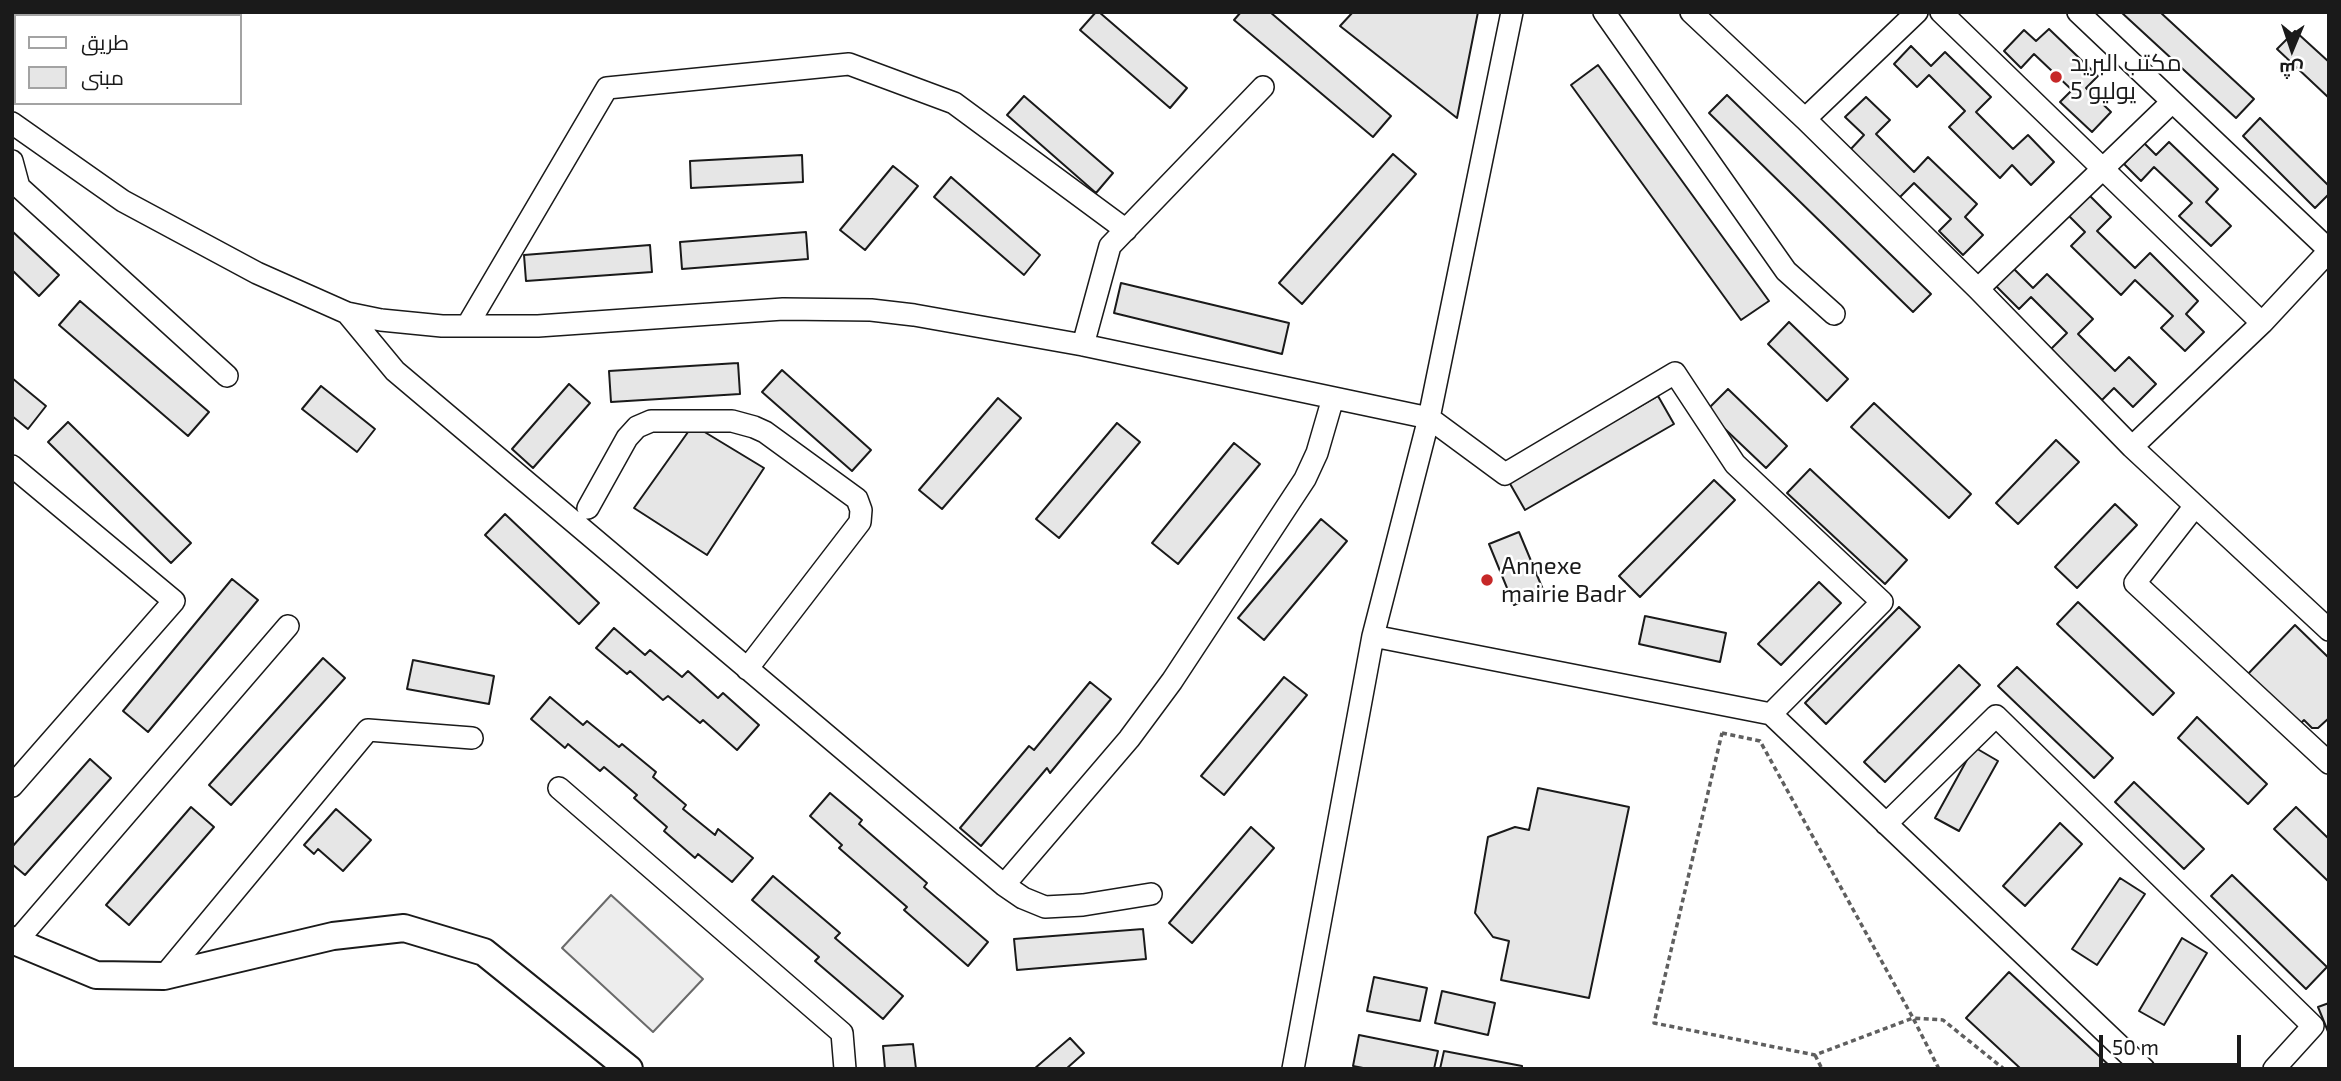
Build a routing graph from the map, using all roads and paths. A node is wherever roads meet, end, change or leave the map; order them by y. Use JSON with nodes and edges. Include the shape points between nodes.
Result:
{"nodes":[{"id":1,"x":1512,"y":12,"type":"edge"},
{"id":2,"x":1604,"y":12,"type":"edge"},
{"id":3,"x":1691,"y":12,"type":"edge"},
{"id":4,"x":1917,"y":12,"type":"edge"},
{"id":5,"x":1941,"y":12,"type":"edge"},
{"id":6,"x":2078,"y":12,"type":"edge"},
{"id":7,"x":1263,"y":87,"type":"dead end"},
{"id":8,"x":2172,"y":102,"type":"junction"},
{"id":9,"x":1805,"y":119,"type":"junction"},
{"id":10,"x":12,"y":123,"type":"edge"},
{"id":11,"x":12,"y":161,"type":"edge"},
{"id":12,"x":2103,"y":169,"type":"junction"},
{"id":13,"x":1126,"y":230,"type":"junction"},
{"id":14,"x":2329,"y":251,"type":"edge"},
{"id":15,"x":1978,"y":289,"type":"junction"},
{"id":16,"x":347,"y":313,"type":"junction"},
{"id":17,"x":1834,"y":314,"type":"dead end"},
{"id":18,"x":2262,"y":323,"type":"junction"},
{"id":19,"x":467,"y":326,"type":"junction"},
{"id":20,"x":1083,"y":345,"type":"junction"},
{"id":21,"x":227,"y":376,"type":"dead end"},
{"id":22,"x":1333,"y":398,"type":"junction"},
{"id":23,"x":1429,"y":418,"type":"junction"},
{"id":24,"x":2132,"y":447,"type":"junction"},
{"id":25,"x":12,"y":466,"type":"edge"},
{"id":26,"x":2195,"y":506,"type":"junction"},
{"id":27,"x":588,"y":508,"type":"dead end"},
{"id":28,"x":288,"y":626,"type":"dead end"},
{"id":29,"x":2329,"y":630,"type":"edge"},
{"id":30,"x":1373,"y":636,"type":"junction"},
{"id":31,"x":747,"y":669,"type":"junction"},
{"id":32,"x":1771,"y":715,"type":"junction"},
{"id":33,"x":472,"y":738,"type":"dead end"},
{"id":34,"x":2329,"y":763,"type":"edge"},
{"id":35,"x":12,"y":786,"type":"edge"},
{"id":36,"x":559,"y":789,"type":"dead end"},
{"id":37,"x":1886,"y":824,"type":"junction"},
{"id":38,"x":1004,"y":885,"type":"junction"},
{"id":39,"x":1151,"y":894,"type":"dead end"},
{"id":40,"x":14,"y":941,"type":"edge"},
{"id":41,"x":164,"y":976,"type":"junction"},
{"id":42,"x":1913,"y":1018,"type":"junction"},
{"id":43,"x":1815,"y":1055,"type":"junction"},
{"id":44,"x":629,"y":1069,"type":"edge"},
{"id":45,"x":845,"y":1069,"type":"edge"},
{"id":46,"x":1293,"y":1069,"type":"edge"},
{"id":47,"x":1822,"y":1069,"type":"edge"},
{"id":48,"x":1939,"y":1069,"type":"edge"},
{"id":49,"x":2004,"y":1069,"type":"edge"},
{"id":50,"x":2144,"y":1069,"type":"edge"},
{"id":51,"x":2274,"y":1069,"type":"edge"}],
"edges":[{"from":1,"to":23,"type":"street"},
{"from":2,"to":17,"type":"street","via":[[1786,271]]},
{"from":3,"to":9,"type":"street"},
{"from":4,"to":9,"type":"street"},
{"from":5,"to":12,"type":"street"},
{"from":6,"to":8,"type":"street"},
{"from":7,"to":13,"type":"street"},
{"from":8,"to":12,"type":"street"},
{"from":8,"to":14,"type":"street"},
{"from":9,"to":15,"type":"street"},
{"from":10,"to":16,"type":"street","via":[[122,201],[257,273]]},
{"from":11,"to":21,"type":"street","via":[[19,187]]},
{"from":12,"to":15,"type":"street"},
{"from":12,"to":18,"type":"street"},
{"from":13,"to":19,"type":"street","via":[[954,103],[849,64],[607,88]]},
{"from":13,"to":20,"type":"street","via":[[1110,246]]},
{"from":14,"to":18,"type":"street"},
{"from":15,"to":24,"type":"street"},
{"from":16,"to":19,"type":"street","via":[[415,324]]},
{"from":16,"to":31,"type":"street","via":[[395,371]]},
{"from":18,"to":24,"type":"street"},
{"from":19,"to":20,"type":"street","via":[[567,326],[827,309],[914,314]]},
{"from":20,"to":22,"type":"street"},
{"from":22,"to":23,"type":"street"},
{"from":22,"to":38,"type":"street","via":[[1305,480],[1172,681],[1129,739]]},
{"from":23,"to":30,"type":"street"},
{"from":23,"to":32,"type":"street","via":[[1506,474],[1675,373],[1735,464],[1882,602]]},
{"from":24,"to":26,"type":"street"},
{"from":25,"to":35,"type":"street","via":[[174,601]]},
{"from":26,"to":29,"type":"street"},
{"from":26,"to":34,"type":"street","via":[[2135,583]]},
{"from":27,"to":31,"type":"street","via":[[627,438],[651,421],[732,421],[754,427],[857,499],[860,522]]},
{"from":28,"to":40,"type":"street"},
{"from":30,"to":32,"type":"street"},
{"from":30,"to":46,"type":"street"},
{"from":31,"to":38,"type":"street"},
{"from":32,"to":37,"type":"street"},
{"from":33,"to":41,"type":"street","via":[[368,730]]},
{"from":36,"to":45,"type":"street","via":[[842,1033]]},
{"from":37,"to":50,"type":"street"},
{"from":37,"to":51,"type":"street","via":[[1996,716],[2313,1026]]},
{"from":38,"to":39,"type":"street","via":[[1045,907]]},
{"from":40,"to":41,"type":"main road","via":[[96,975]]},
{"from":41,"to":44,"type":"main road","via":[[333,936],[404,928],[484,952]]},
{"from":42,"to":43,"type":"path"},
{"from":42,"to":43,"type":"path","via":[[1760,741],[1722,733],[1654,1023]]},
{"from":42,"to":48,"type":"path"},
{"from":42,"to":49,"type":"path","via":[[1943,1020]]},
{"from":43,"to":47,"type":"path"}]}
